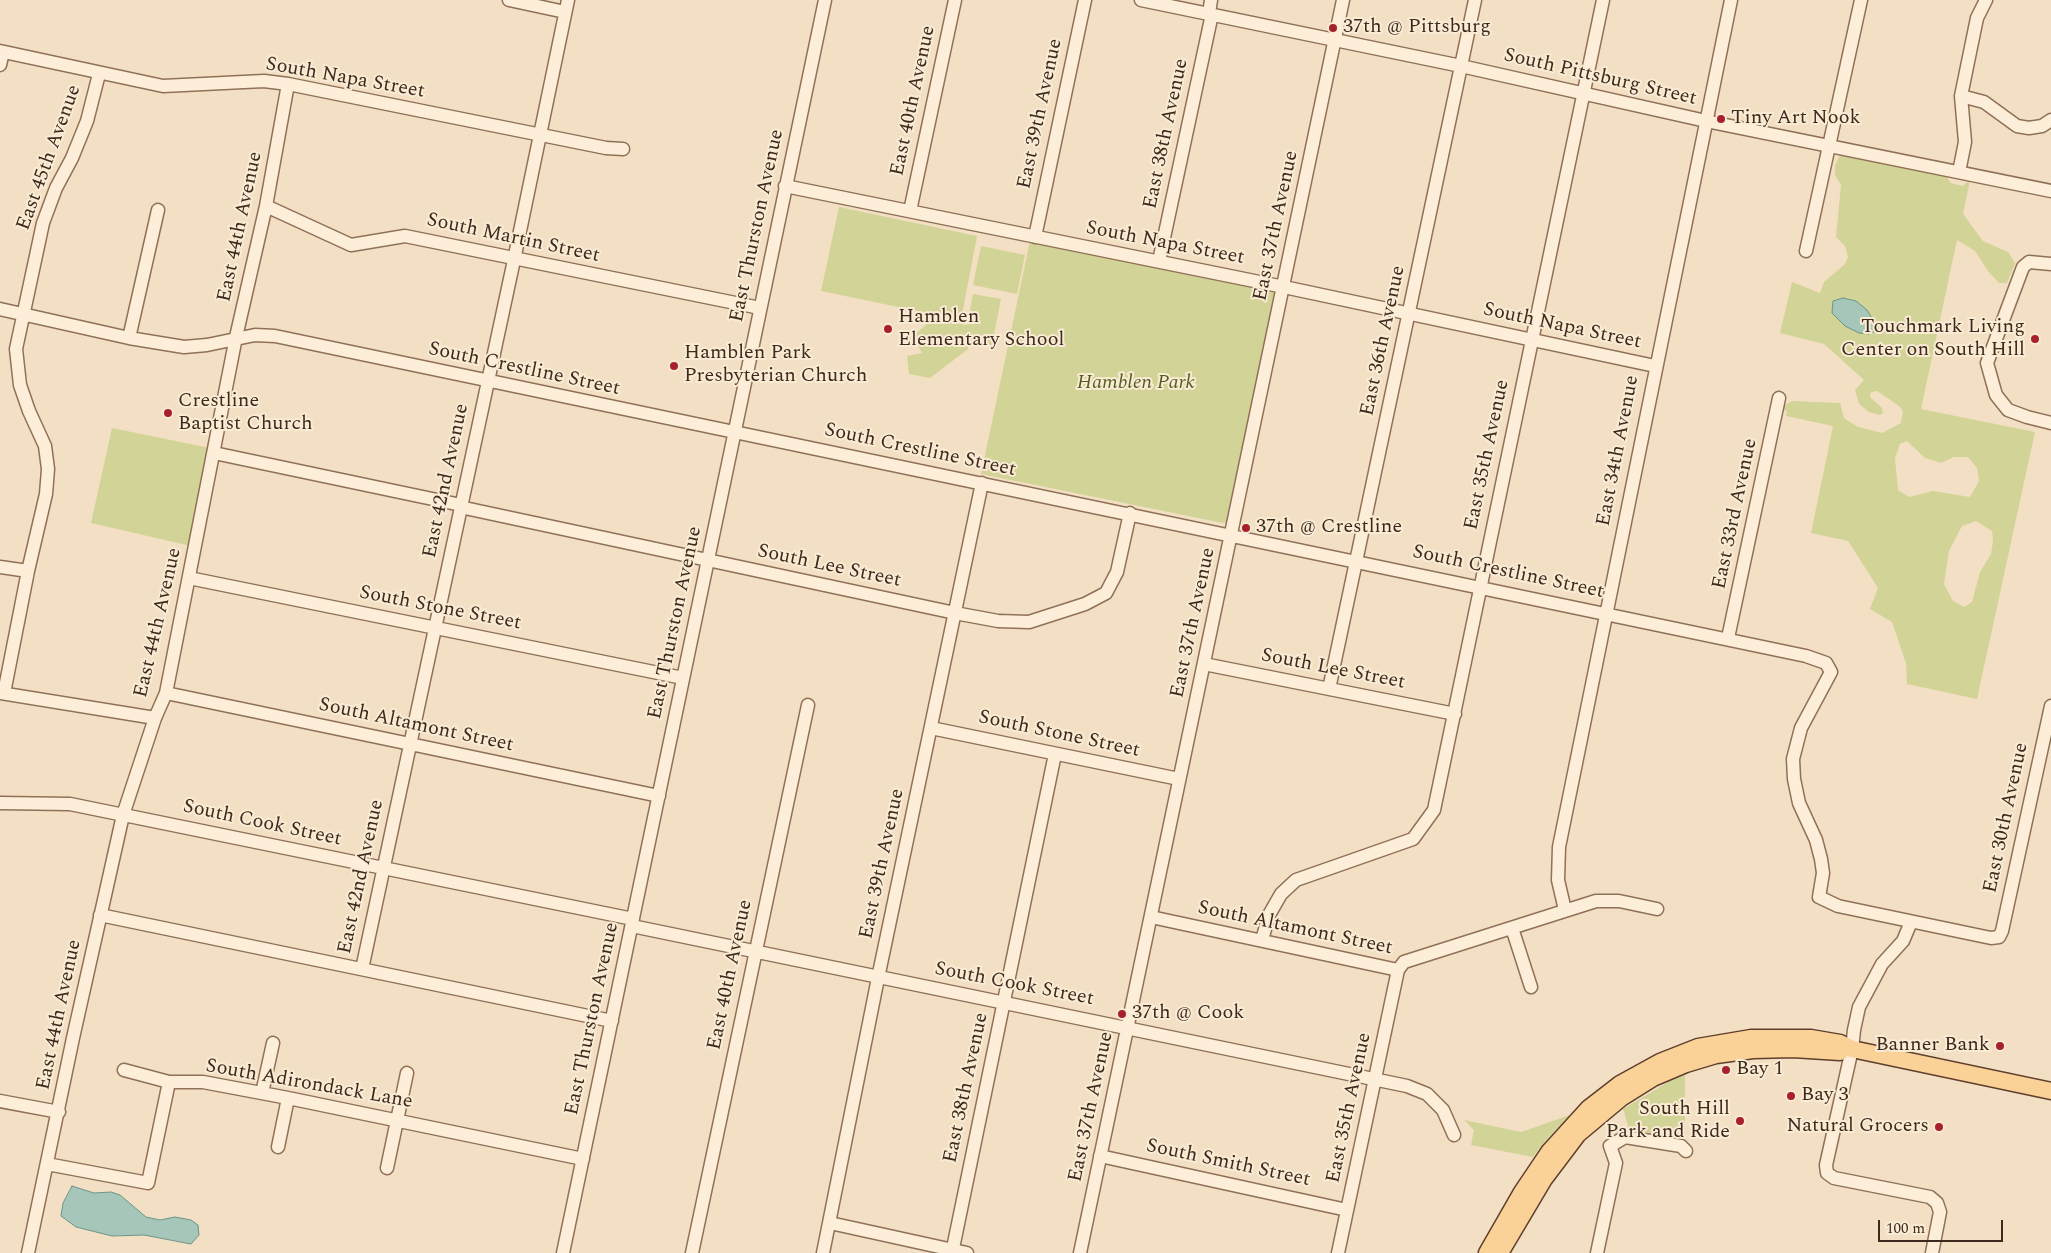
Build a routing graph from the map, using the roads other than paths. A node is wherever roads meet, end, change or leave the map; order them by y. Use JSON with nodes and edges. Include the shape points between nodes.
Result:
{"nodes":[{"id":1,"x":509,"y":0,"type":"edge"},
{"id":2,"x":825,"y":0,"type":"edge"},
{"id":3,"x":955,"y":0,"type":"edge"},
{"id":4,"x":1085,"y":0,"type":"edge"},
{"id":5,"x":1141,"y":0,"type":"edge"},
{"id":6,"x":1211,"y":0,"type":"edge"},
{"id":7,"x":1343,"y":0,"type":"edge"},
{"id":8,"x":1474,"y":0,"type":"edge"},
{"id":9,"x":1603,"y":0,"type":"edge"},
{"id":10,"x":1731,"y":0,"type":"edge"},
{"id":11,"x":1861,"y":0,"type":"edge"},
{"id":12,"x":1986,"y":0,"type":"edge"},
{"id":13,"x":566,"y":6,"type":"edge"},
{"id":14,"x":1210,"y":14,"type":"junction"},
{"id":15,"x":1334,"y":39,"type":"junction"},
{"id":16,"x":1,"y":51,"type":"edge"},
{"id":17,"x":0,"y":65,"type":"edge"},
{"id":18,"x":1461,"y":66,"type":"junction"},
{"id":19,"x":99,"y":74,"type":"junction"},
{"id":20,"x":288,"y":84,"type":"junction"},
{"id":21,"x":1584,"y":94,"type":"junction"},
{"id":22,"x":1961,"y":96,"type":"junction"},
{"id":23,"x":2051,"y":120,"type":"edge"},
{"id":24,"x":1706,"y":121,"type":"junction"},
{"id":25,"x":540,"y":135,"type":"junction"},
{"id":26,"x":1830,"y":146,"type":"junction"},
{"id":27,"x":623,"y":149,"type":"dead end"},
{"id":28,"x":1958,"y":172,"type":"junction"},
{"id":29,"x":785,"y":186,"type":"junction"},
{"id":30,"x":2051,"y":191,"type":"edge"},
{"id":31,"x":266,"y":206,"type":"junction"},
{"id":32,"x":158,"y":210,"type":"dead end"},
{"id":33,"x":910,"y":211,"type":"junction"},
{"id":34,"x":1035,"y":237,"type":"junction"},
{"id":35,"x":1806,"y":251,"type":"dead end"},
{"id":36,"x":514,"y":260,"type":"junction"},
{"id":37,"x":1159,"y":261,"type":"junction"},
{"id":38,"x":2051,"y":264,"type":"edge"},
{"id":39,"x":1284,"y":287,"type":"junction"},
{"id":40,"x":760,"y":308,"type":"junction"},
{"id":41,"x":0,"y":310,"type":"edge"},
{"id":42,"x":1409,"y":313,"type":"junction"},
{"id":43,"x":24,"y":315,"type":"junction"},
{"id":44,"x":236,"y":337,"type":"junction"},
{"id":45,"x":129,"y":338,"type":"junction"},
{"id":46,"x":1531,"y":340,"type":"junction"},
{"id":47,"x":1655,"y":366,"type":"junction"},
{"id":48,"x":488,"y":382,"type":"junction"},
{"id":49,"x":1779,"y":398,"type":"dead end"},
{"id":50,"x":2051,"y":423,"type":"edge"},
{"id":51,"x":734,"y":432,"type":"junction"},
{"id":52,"x":214,"y":453,"type":"junction"},
{"id":53,"x":982,"y":483,"type":"junction"},
{"id":54,"x":461,"y":506,"type":"junction"},
{"id":55,"x":1130,"y":513,"type":"junction"},
{"id":56,"x":1232,"y":534,"type":"junction"},
{"id":57,"x":1356,"y":560,"type":"junction"},
{"id":58,"x":708,"y":561,"type":"junction"},
{"id":59,"x":0,"y":567,"type":"edge"},
{"id":60,"x":28,"y":571,"type":"junction"},
{"id":61,"x":189,"y":578,"type":"junction"},
{"id":62,"x":1480,"y":586,"type":"junction"},
{"id":63,"x":955,"y":612,"type":"junction"},
{"id":64,"x":1606,"y":613,"type":"junction"},
{"id":65,"x":435,"y":627,"type":"junction"},
{"id":66,"x":1728,"y":638,"type":"junction"},
{"id":67,"x":1204,"y":664,"type":"junction"},
{"id":68,"x":683,"y":678,"type":"junction"},
{"id":69,"x":1329,"y":689,"type":"junction"},
{"id":70,"x":2,"y":693,"type":"edge"},
{"id":71,"x":166,"y":693,"type":"junction"},
{"id":72,"x":808,"y":705,"type":"dead end"},
{"id":73,"x":2051,"y":706,"type":"edge"},
{"id":74,"x":1454,"y":714,"type":"junction"},
{"id":75,"x":155,"y":718,"type":"junction"},
{"id":76,"x":931,"y":728,"type":"junction"},
{"id":77,"x":410,"y":744,"type":"junction"},
{"id":78,"x":1055,"y":754,"type":"junction"},
{"id":79,"x":1180,"y":779,"type":"junction"},
{"id":80,"x":659,"y":796,"type":"junction"},
{"id":81,"x":0,"y":803,"type":"edge"},
{"id":82,"x":124,"y":815,"type":"junction"},
{"id":83,"x":383,"y":868,"type":"junction"},
{"id":84,"x":1657,"y":909,"type":"dead end"},
{"id":85,"x":1565,"y":910,"type":"junction"},
{"id":86,"x":100,"y":914,"type":"junction"},
{"id":87,"x":1151,"y":917,"type":"junction"},
{"id":88,"x":1912,"y":922,"type":"junction"},
{"id":89,"x":632,"y":923,"type":"junction"},
{"id":90,"x":1512,"y":928,"type":"junction"},
{"id":91,"x":1262,"y":940,"type":"junction"},
{"id":92,"x":754,"y":951,"type":"junction"},
{"id":93,"x":362,"y":969,"type":"junction"},
{"id":94,"x":1398,"y":970,"type":"junction"},
{"id":95,"x":878,"y":978,"type":"junction"},
{"id":96,"x":1531,"y":987,"type":"dead end"},
{"id":97,"x":1004,"y":1002,"type":"junction"},
{"id":98,"x":612,"y":1021,"type":"junction"},
{"id":99,"x":1128,"y":1028,"type":"junction"},
{"id":100,"x":273,"y":1043,"type":"dead end"},
{"id":101,"x":1852,"y":1049,"type":"junction"},
{"id":102,"x":124,"y":1070,"type":"dead end"},
{"id":103,"x":408,"y":1073,"type":"dead end"},
{"id":104,"x":1377,"y":1080,"type":"junction"},
{"id":105,"x":169,"y":1082,"type":"junction"},
{"id":106,"x":2051,"y":1091,"type":"edge"},
{"id":107,"x":262,"y":1093,"type":"junction"},
{"id":108,"x":288,"y":1098,"type":"junction"},
{"id":109,"x":0,"y":1101,"type":"edge"},
{"id":110,"x":58,"y":1112,"type":"junction"},
{"id":111,"x":398,"y":1120,"type":"junction"},
{"id":112,"x":1454,"y":1135,"type":"dead end"},
{"id":113,"x":278,"y":1147,"type":"dead end"},
{"id":114,"x":1686,"y":1151,"type":"dead end"},
{"id":115,"x":1100,"y":1156,"type":"junction"},
{"id":116,"x":583,"y":1159,"type":"junction"},
{"id":117,"x":47,"y":1164,"type":"junction"},
{"id":118,"x":388,"y":1168,"type":"dead end"},
{"id":119,"x":1347,"y":1210,"type":"junction"},
{"id":120,"x":830,"y":1223,"type":"junction"},
{"id":121,"x":952,"y":1252,"type":"edge"},
{"id":122,"x":28,"y":1253,"type":"edge"},
{"id":123,"x":563,"y":1253,"type":"edge"},
{"id":124,"x":692,"y":1253,"type":"edge"},
{"id":125,"x":823,"y":1253,"type":"edge"},
{"id":126,"x":967,"y":1253,"type":"edge"},
{"id":127,"x":1080,"y":1253,"type":"edge"},
{"id":128,"x":1338,"y":1253,"type":"edge"},
{"id":129,"x":1487,"y":1253,"type":"edge"},
{"id":130,"x":1500,"y":1253,"type":"edge"},
{"id":131,"x":1597,"y":1253,"type":"edge"},
{"id":132,"x":1932,"y":1253,"type":"edge"}],
"edges":[{"from":1,"to":13,"type":"street"},
{"from":2,"to":29,"type":"street","name":"East Thurston Avenue"},
{"from":3,"to":33,"type":"street","name":"East 40th Avenue"},
{"from":4,"to":34,"type":"street","name":"East 39th Avenue"},
{"from":5,"to":14,"type":"street","name":"South Pittsburg Street"},
{"from":6,"to":14,"type":"street","name":"East 38th Avenue"},
{"from":7,"to":15,"type":"street","name":"East 37th Avenue"},
{"from":8,"to":18,"type":"street","name":"East 36th Avenue"},
{"from":9,"to":21,"type":"street","name":"East 35th Avenue"},
{"from":10,"to":24,"type":"street","name":"East 34th Avenue"},
{"from":11,"to":26,"type":"street"},
{"from":12,"to":22,"type":"street","via":[[1978,18]]},
{"from":13,"to":25,"type":"street","name":"East 42nd Avenue"},
{"from":14,"to":15,"type":"street","name":"South Pittsburg Street"},
{"from":14,"to":37,"type":"street","name":"East 38th Avenue"},
{"from":15,"to":18,"type":"street","name":"South Pittsburg Street"},
{"from":15,"to":39,"type":"street","name":"East 37th Avenue"},
{"from":16,"to":17,"type":"street"},
{"from":16,"to":19,"type":"street","name":"South Napa Street"},
{"from":18,"to":21,"type":"street","name":"South Pittsburg Street"},
{"from":18,"to":42,"type":"street","name":"East 36th Avenue"},
{"from":19,"to":20,"type":"street","name":"South Napa Street","via":[[163,86],[264,81]]},
{"from":19,"to":43,"type":"street","name":"East 45th Avenue","via":[[87,121],[43,223]]},
{"from":20,"to":25,"type":"street","name":"South Napa Street"},
{"from":20,"to":31,"type":"street","name":"East 44th Avenue"},
{"from":21,"to":24,"type":"street","name":"South Pittsburg Street"},
{"from":21,"to":46,"type":"street","name":"East 35th Avenue"},
{"from":22,"to":23,"type":"street","via":[[1984,102],[2018,126],[2042,126]]},
{"from":22,"to":28,"type":"street","via":[[1965,142]]},
{"from":24,"to":26,"type":"street","name":"South Pittsburg Street"},
{"from":24,"to":47,"type":"street","name":"East 34th Avenue"},
{"from":25,"to":27,"type":"street","name":"South Napa Street"},
{"from":25,"to":36,"type":"street","name":"East 42nd Avenue"},
{"from":26,"to":28,"type":"street","name":"South Pittsburg Street"},
{"from":26,"to":35,"type":"street"},
{"from":28,"to":30,"type":"street","name":"South Pittsburg Street"},
{"from":29,"to":33,"type":"street","name":"South Napa Street"},
{"from":29,"to":40,"type":"street","name":"East Thurston Avenue"},
{"from":31,"to":36,"type":"street","name":"South Martin Street","via":[[352,246],[404,236]]},
{"from":31,"to":44,"type":"street","name":"East 44th Avenue"},
{"from":32,"to":45,"type":"street"},
{"from":33,"to":34,"type":"street","name":"South Napa Street"},
{"from":34,"to":37,"type":"street","name":"South Napa Street"},
{"from":36,"to":40,"type":"street","name":"South Martin Street"},
{"from":36,"to":48,"type":"street","name":"East 42nd Avenue"},
{"from":37,"to":39,"type":"street","name":"South Napa Street"},
{"from":38,"to":50,"type":"street","via":[[2029,262],[2023,267],[1987,363],[1996,395],[2008,410]]},
{"from":39,"to":42,"type":"street","name":"South Napa Street"},
{"from":39,"to":56,"type":"street","name":"East 37th Avenue"},
{"from":40,"to":51,"type":"street","name":"East Thurston Avenue"},
{"from":41,"to":43,"type":"street","name":"South Crestline Street"},
{"from":42,"to":46,"type":"street","name":"South Napa Street"},
{"from":42,"to":57,"type":"street","name":"East 36th Avenue"},
{"from":43,"to":45,"type":"street","name":"South Crestline Street"},
{"from":43,"to":60,"type":"street","name":"East 45th Avenue","via":[[16,349],[20,385],[44,446],[48,469],[46,494]]},
{"from":44,"to":45,"type":"street","name":"South Crestline Street","via":[[184,347]]},
{"from":44,"to":48,"type":"street","name":"South Crestline Street","via":[[275,336]]},
{"from":44,"to":52,"type":"street","name":"East 44th Avenue"},
{"from":46,"to":47,"type":"street","name":"South Napa Street"},
{"from":46,"to":62,"type":"street","name":"East 35th Avenue"},
{"from":47,"to":64,"type":"street","name":"East 34th Avenue"},
{"from":48,"to":51,"type":"street","name":"South Crestline Street"},
{"from":48,"to":54,"type":"street","name":"East 42nd Avenue"},
{"from":49,"to":66,"type":"street","name":"East 33rd Avenue"},
{"from":51,"to":53,"type":"street","name":"South Crestline Street"},
{"from":51,"to":58,"type":"street","name":"East Thurston Avenue"},
{"from":52,"to":54,"type":"street","name":"South Lee Street"},
{"from":52,"to":61,"type":"street","name":"East 44th Avenue"},
{"from":53,"to":55,"type":"street","name":"South Crestline Street"},
{"from":53,"to":63,"type":"street","name":"East 39th Avenue"},
{"from":54,"to":58,"type":"street","name":"South Lee Street"},
{"from":54,"to":65,"type":"street","name":"East 42nd Avenue"},
{"from":55,"to":56,"type":"street","name":"South Crestline Street"},
{"from":55,"to":63,"type":"street","name":"South Lee Street","via":[[1117,572],[1106,592],[1085,604],[1030,622],[998,621]]},
{"from":56,"to":57,"type":"street","name":"South Crestline Street"},
{"from":56,"to":67,"type":"street","name":"East 37th Avenue"},
{"from":57,"to":62,"type":"street","name":"South Crestline Street"},
{"from":57,"to":69,"type":"street","name":"East 36th Avenue"},
{"from":58,"to":63,"type":"street","name":"South Lee Street"},
{"from":58,"to":68,"type":"street","name":"East Thurston Avenue"},
{"from":59,"to":60,"type":"street"},
{"from":60,"to":70,"type":"street","name":"East 45th Avenue"},
{"from":61,"to":65,"type":"street","name":"South Stone Street"},
{"from":61,"to":71,"type":"street","name":"East 44th Avenue"},
{"from":62,"to":64,"type":"street","name":"South Crestline Street"},
{"from":62,"to":74,"type":"street","name":"East 35th Avenue"},
{"from":63,"to":76,"type":"street","name":"East 39th Avenue"},
{"from":64,"to":66,"type":"street","name":"South Crestline Street"},
{"from":64,"to":85,"type":"street","name":"East 34th Avenue","via":[[1559,847],[1558,880]]},
{"from":65,"to":68,"type":"street","name":"South Stone Street"},
{"from":65,"to":77,"type":"street","name":"East 42nd Avenue"},
{"from":66,"to":88,"type":"street","name":"South Crestline Street","via":[[1820,660],[1829,667],[1830,677],[1801,728],[1793,759],[1799,803],[1821,859],[1819,897],[1838,906]]},
{"from":67,"to":69,"type":"street","name":"South Lee Street"},
{"from":67,"to":79,"type":"street","name":"East 37th Avenue"},
{"from":68,"to":80,"type":"street","name":"East Thurston Avenue"},
{"from":69,"to":74,"type":"street","name":"South Lee Street"},
{"from":70,"to":75,"type":"street"},
{"from":71,"to":75,"type":"street","name":"East 44th Avenue"},
{"from":71,"to":77,"type":"street","name":"South Altamont Street"},
{"from":72,"to":92,"type":"street","name":"East 40th Avenue"},
{"from":73,"to":88,"type":"street","name":"East 30th Avenue","via":[[1999,938]]},
{"from":74,"to":91,"type":"street","name":"East 35th Avenue","via":[[1434,810],[1413,839],[1296,880],[1269,915]]},
{"from":75,"to":82,"type":"street","name":"East 44th Avenue"},
{"from":76,"to":78,"type":"street","name":"South Stone Street"},
{"from":76,"to":95,"type":"street","name":"East 39th Avenue"},
{"from":77,"to":80,"type":"street","name":"South Altamont Street"},
{"from":77,"to":83,"type":"street","name":"East 42nd Avenue"},
{"from":78,"to":79,"type":"street","name":"South Stone Street"},
{"from":78,"to":97,"type":"street","name":"East 38th Avenue"},
{"from":79,"to":87,"type":"street","name":"East 37th Avenue"},
{"from":80,"to":89,"type":"street","name":"East Thurston Avenue"},
{"from":81,"to":82,"type":"street","name":"South Cook Street","via":[[70,804]]},
{"from":82,"to":83,"type":"street","name":"South Cook Street"},
{"from":82,"to":86,"type":"street","name":"East 44th Avenue"},
{"from":83,"to":89,"type":"street","name":"South Cook Street"},
{"from":83,"to":93,"type":"street","name":"East 42nd Avenue"},
{"from":84,"to":85,"type":"street","name":"South Altamont Street","via":[[1619,901],[1596,901]]},
{"from":85,"to":90,"type":"street","name":"South Altamont Street"},
{"from":86,"to":93,"type":"street"},
{"from":86,"to":110,"type":"street","name":"East 44th Avenue"},
{"from":87,"to":91,"type":"street","name":"South Altamont Street"},
{"from":87,"to":99,"type":"street","name":"East 37th Avenue"},
{"from":88,"to":101,"type":"street","via":[[1903,941],[1889,955],[1868,987],[1856,1019]]},
{"from":89,"to":92,"type":"street","name":"South Cook Street"},
{"from":89,"to":98,"type":"street","name":"East Thurston Avenue"},
{"from":90,"to":94,"type":"street","name":"South Altamont Street","via":[[1404,962]]},
{"from":90,"to":96,"type":"street"},
{"from":91,"to":94,"type":"street","name":"South Altamont Street"},
{"from":92,"to":95,"type":"street","name":"South Cook Street"},
{"from":92,"to":124,"type":"street","name":"East 40th Avenue"},
{"from":93,"to":98,"type":"street"},
{"from":94,"to":104,"type":"street","name":"East 35th Avenue"},
{"from":95,"to":97,"type":"street","name":"South Cook Street"},
{"from":95,"to":120,"type":"street","name":"East 39th Avenue"},
{"from":97,"to":99,"type":"street","name":"South Cook Street"},
{"from":97,"to":121,"type":"street","name":"East 38th Avenue"},
{"from":98,"to":116,"type":"street","name":"East Thurston Avenue"},
{"from":99,"to":104,"type":"street","name":"South Cook Street"},
{"from":99,"to":115,"type":"street","name":"East 37th Avenue"},
{"from":100,"to":107,"type":"street"},
{"from":101,"to":106,"type":"main road"},
{"from":101,"to":129,"type":"main road","via":[[1840,1043],[1811,1038],[1729,1040],[1698,1047],[1660,1062],[1620,1084],[1589,1108],[1549,1152]]},
{"from":101,"to":130,"type":"main road","via":[[1838,1052],[1753,1050],[1716,1055],[1653,1078],[1621,1098],[1578,1134],[1544,1179]]},
{"from":101,"to":132,"type":"street","via":[[1826,1165],[1827,1173],[1834,1178],[1930,1198],[1937,1203],[1940,1212]]},
{"from":102,"to":105,"type":"street","name":"South Adirondack Lane"},
{"from":103,"to":111,"type":"street"},
{"from":104,"to":112,"type":"street","name":"South Cook Street","via":[[1428,1094],[1443,1110]]},
{"from":104,"to":119,"type":"street","name":"East 35th Avenue"},
{"from":105,"to":107,"type":"street","name":"South Adirondack Lane","via":[[203,1082]]},
{"from":105,"to":117,"type":"street","via":[[148,1183]]},
{"from":107,"to":108,"type":"street","name":"South Adirondack Lane"},
{"from":108,"to":111,"type":"street","name":"South Adirondack Lane"},
{"from":108,"to":113,"type":"street"},
{"from":109,"to":110,"type":"street"},
{"from":110,"to":117,"type":"street","name":"East 44th Avenue"},
{"from":111,"to":116,"type":"street","name":"South Adirondack Lane"},
{"from":111,"to":118,"type":"street"},
{"from":114,"to":131,"type":"street","via":[[1681,1146],[1625,1137],[1610,1146],[1616,1163]]},
{"from":115,"to":119,"type":"street","name":"South Smith Street"},
{"from":115,"to":127,"type":"street","name":"East 37th Avenue"},
{"from":116,"to":123,"type":"street","name":"East Thurston Avenue"},
{"from":117,"to":122,"type":"street","name":"East 44th Avenue"},
{"from":119,"to":128,"type":"street","name":"East 35th Avenue"},
{"from":120,"to":121,"type":"street"},
{"from":120,"to":125,"type":"street","name":"East 39th Avenue"},
{"from":121,"to":126,"type":"street"}]}
